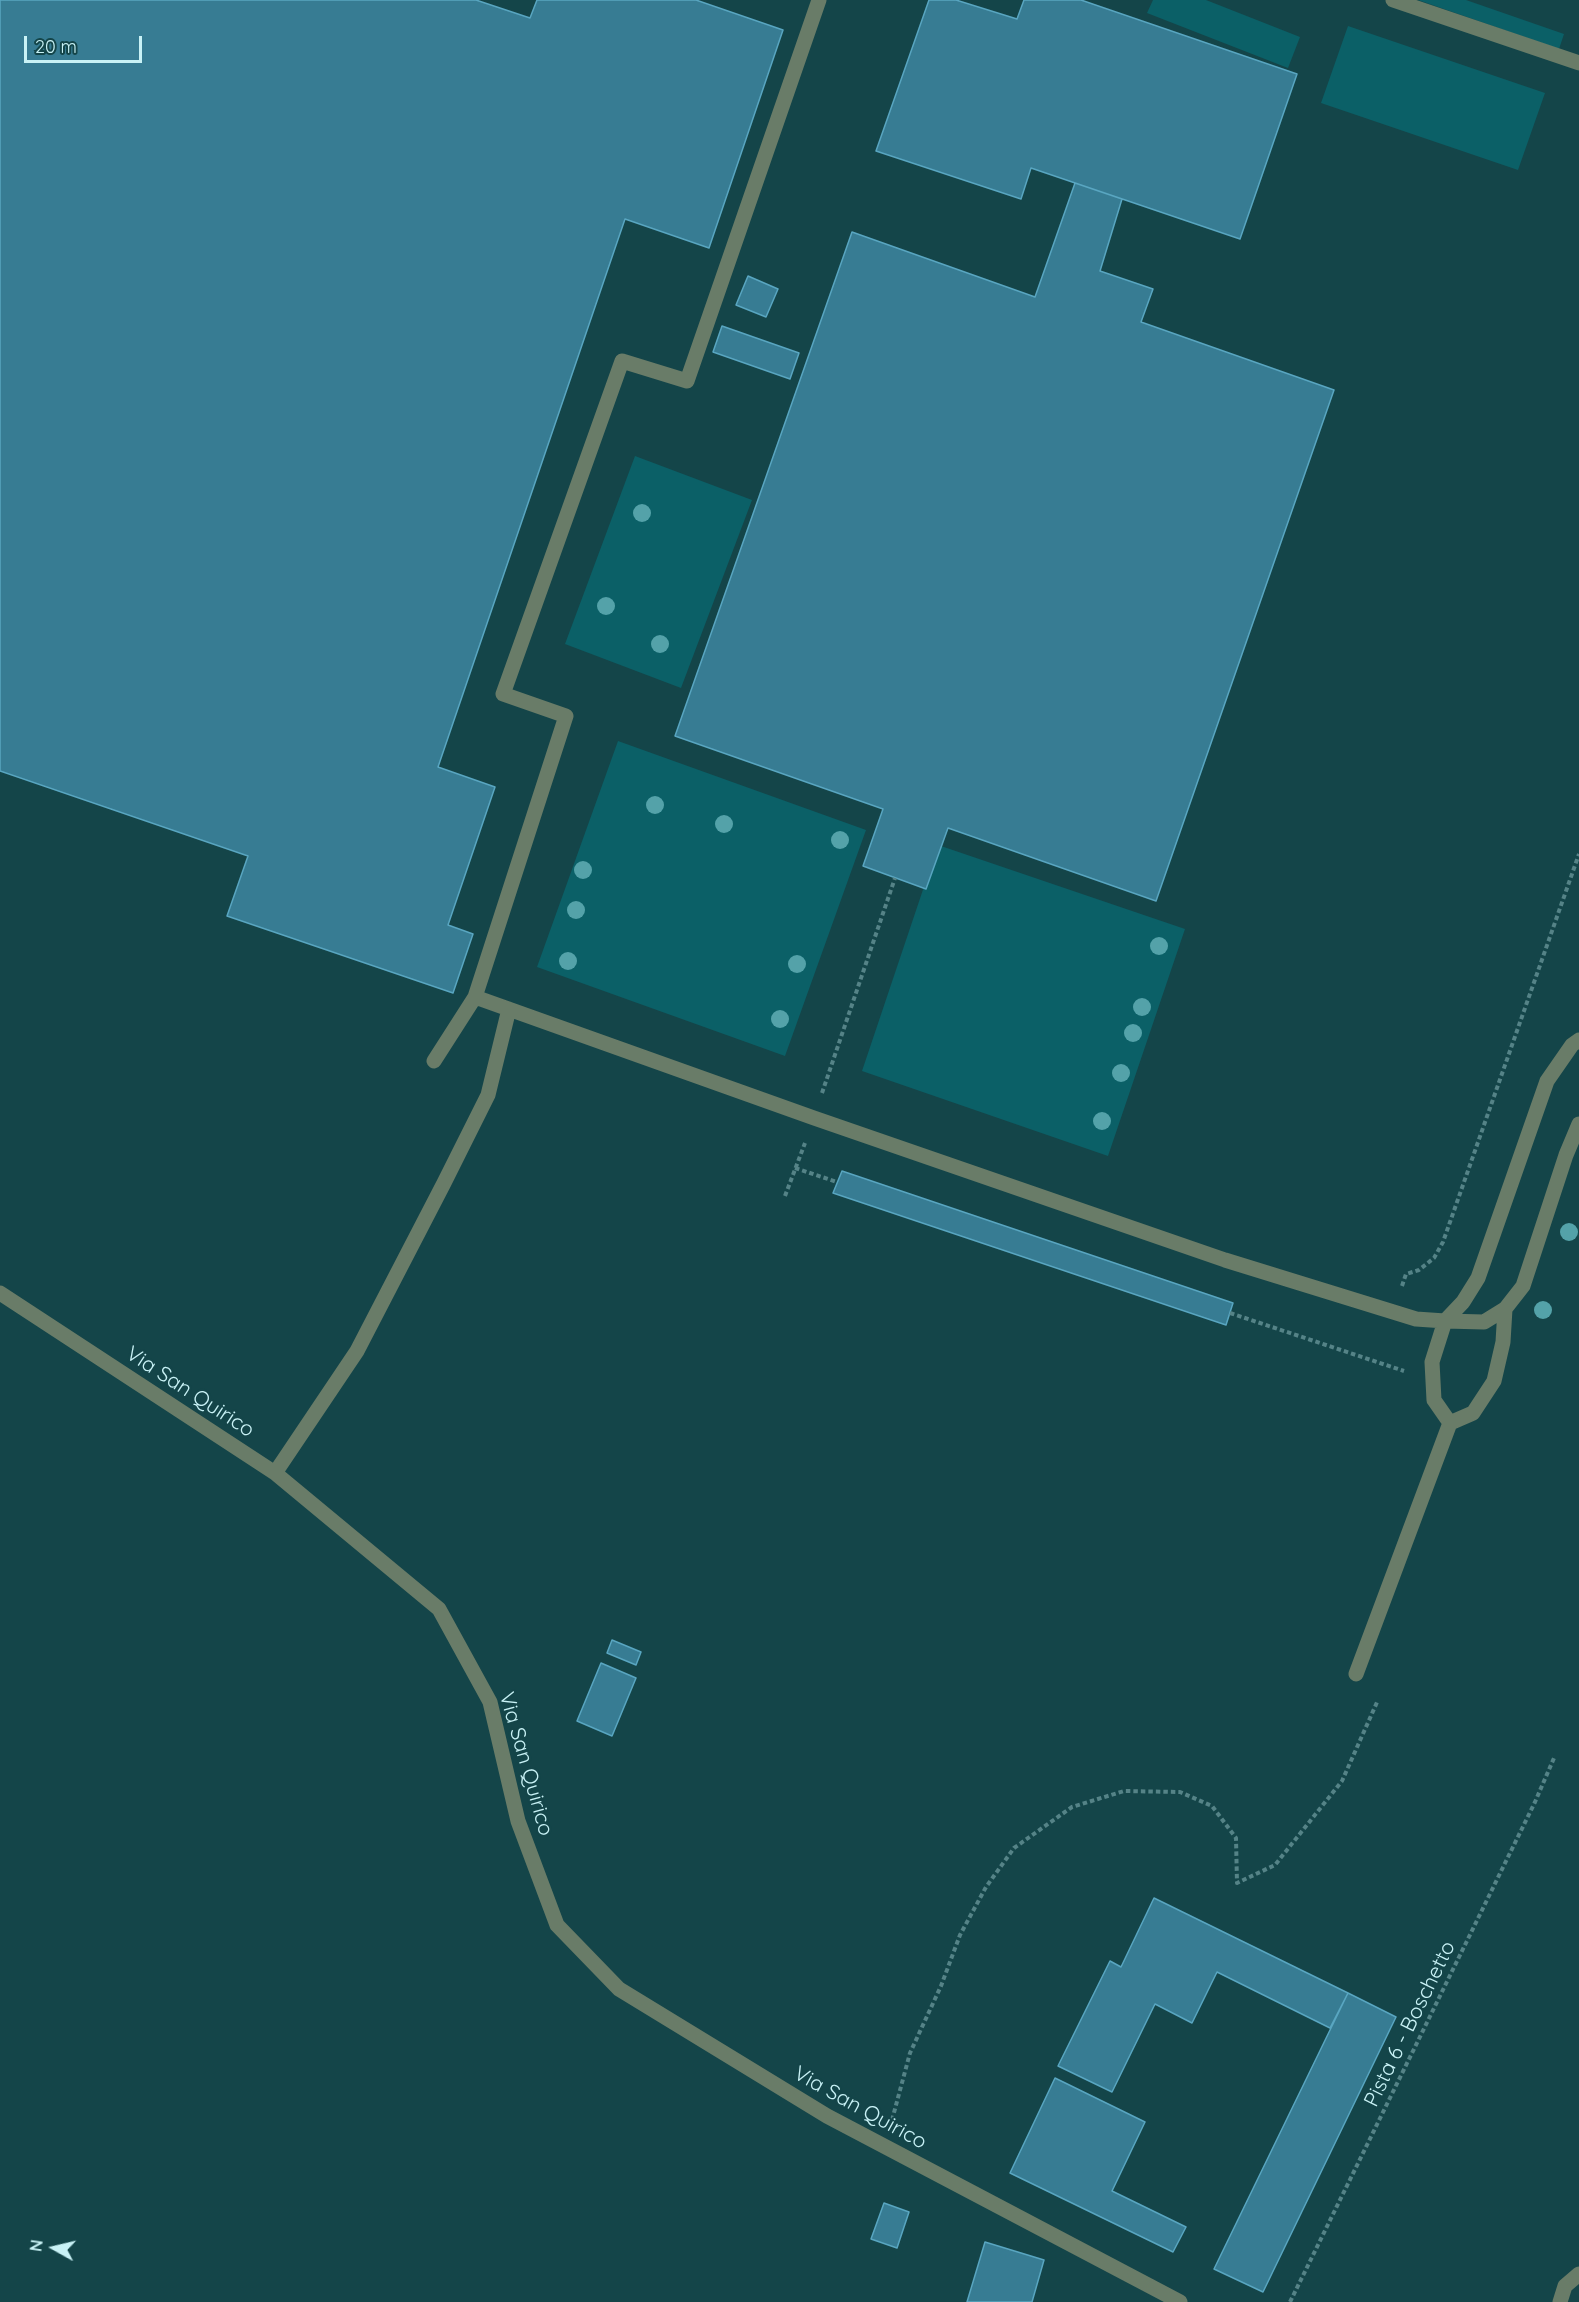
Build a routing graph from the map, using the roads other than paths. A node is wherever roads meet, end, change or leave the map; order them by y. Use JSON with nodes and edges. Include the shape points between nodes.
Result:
{"nodes":[{"id":1,"x":819,"y":0,"type":"edge"},
{"id":2,"x":1393,"y":0,"type":"edge"},
{"id":3,"x":1579,"y":63,"type":"edge"},
{"id":4,"x":475,"y":997,"type":"junction"},
{"id":5,"x":509,"y":1009,"type":"junction"},
{"id":6,"x":1579,"y":1040,"type":"edge"},
{"id":7,"x":434,"y":1061,"type":"dead end"},
{"id":8,"x":1579,"y":1124,"type":"edge"},
{"id":9,"x":0,"y":1293,"type":"edge"},
{"id":10,"x":1505,"y":1309,"type":"junction"},
{"id":11,"x":1445,"y":1321,"type":"junction"},
{"id":12,"x":1450,"y":1424,"type":"junction"},
{"id":13,"x":275,"y":1473,"type":"junction"},
{"id":14,"x":1356,"y":1674,"type":"dead end"},
{"id":15,"x":1579,"y":2274,"type":"edge"},
{"id":16,"x":1180,"y":2302,"type":"edge"},
{"id":17,"x":1560,"y":2302,"type":"edge"}],
"edges":[{"from":1,"to":4,"type":"street","via":[[687,381],[622,361],[503,694],[566,716]]},
{"from":2,"to":3,"type":"street"},
{"from":4,"to":5,"type":"street"},
{"from":4,"to":7,"type":"street"},
{"from":5,"to":11,"type":"street","via":[[1225,1260],[1416,1319]]},
{"from":5,"to":13,"type":"street","via":[[488,1095],[444,1183],[357,1351]]},
{"from":6,"to":11,"type":"street","via":[[1547,1081],[1478,1278]]},
{"from":8,"to":10,"type":"street","via":[[1522,1286]]},
{"from":9,"to":13,"type":"street","name":"Via San Quirico"},
{"from":10,"to":11,"type":"street","via":[[1484,1322]]},
{"from":10,"to":12,"type":"street","via":[[1494,1380],[1473,1413]]},
{"from":11,"to":12,"type":"street","via":[[1432,1362],[1434,1400]]},
{"from":12,"to":14,"type":"street"},
{"from":13,"to":16,"type":"street","name":"Via San Quirico","via":[[439,1609],[490,1702],[518,1821],[557,1925],[619,1989],[827,2116]]},
{"from":15,"to":17,"type":"street","via":[[1565,2286]]}]}
